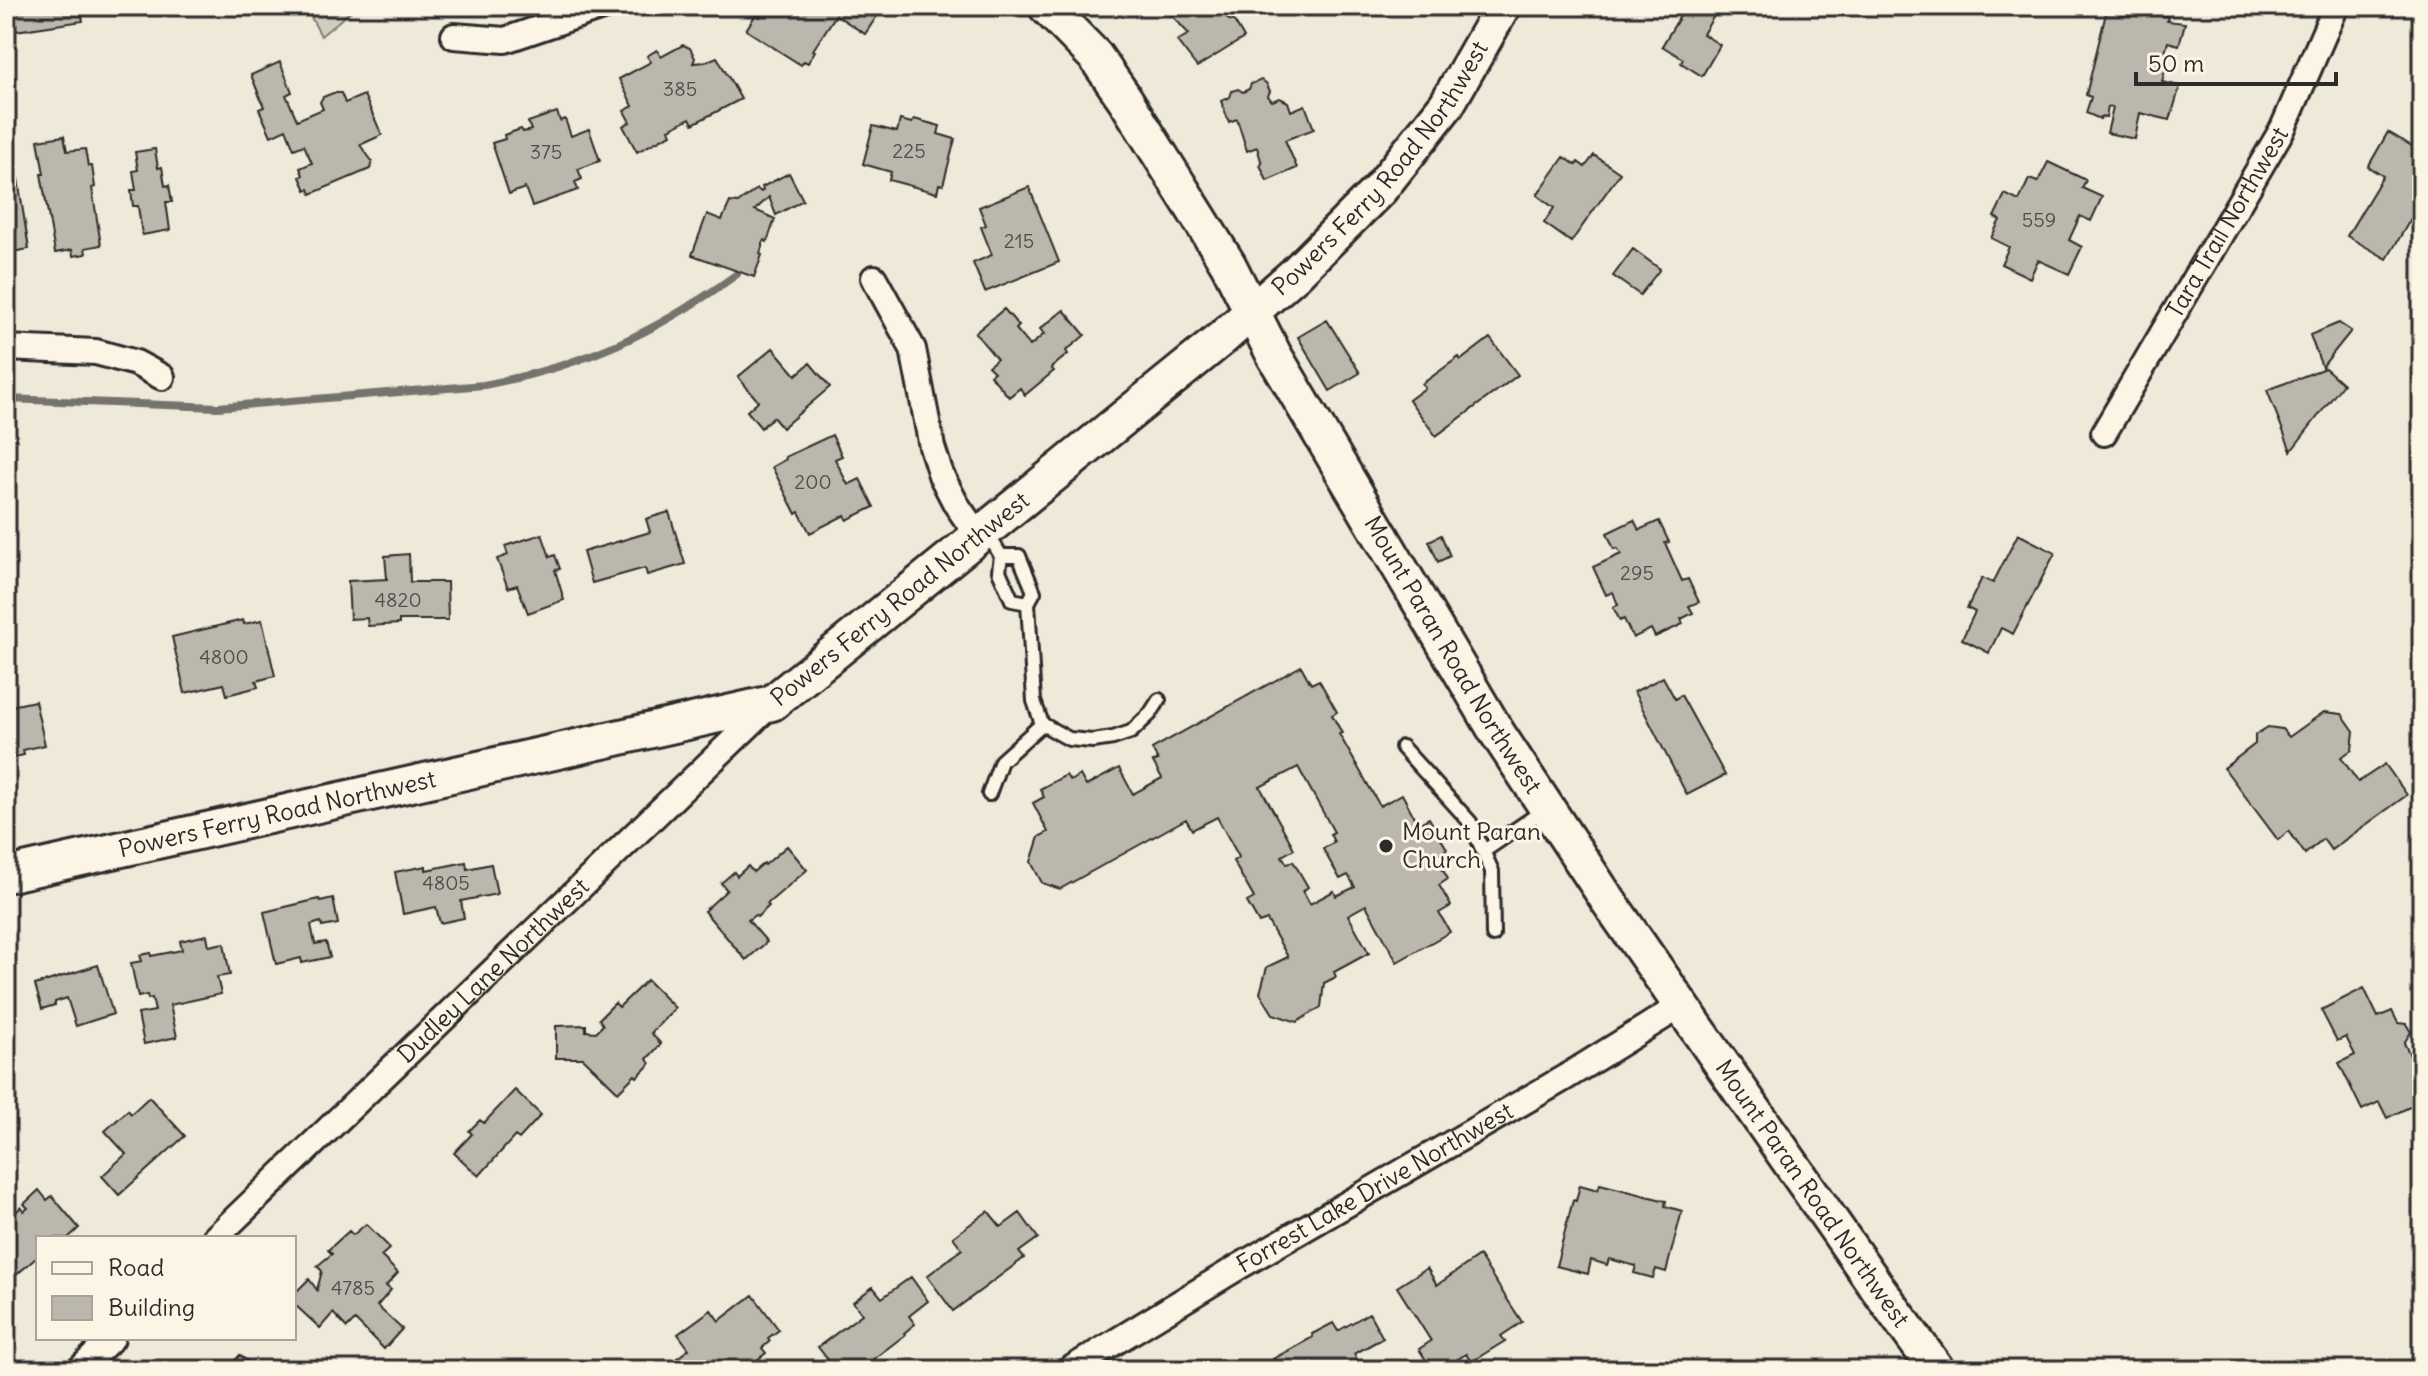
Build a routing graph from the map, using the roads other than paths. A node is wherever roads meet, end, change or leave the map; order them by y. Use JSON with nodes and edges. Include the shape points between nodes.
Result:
{"nodes":[{"id":1,"x":605,"y":6,"type":"edge"},
{"id":2,"x":1046,"y":6,"type":"edge"},
{"id":3,"x":1503,"y":6,"type":"edge"},
{"id":4,"x":2336,"y":6,"type":"edge"},
{"id":5,"x":454,"y":36,"type":"dead end"},
{"id":6,"x":874,"y":278,"type":"dead end"},
{"id":7,"x":1252,"y":312,"type":"junction"},
{"id":8,"x":6,"y":348,"type":"edge"},
{"id":9,"x":162,"y":377,"type":"dead end"},
{"id":10,"x":2104,"y":433,"type":"dead end"},
{"id":11,"x":988,"y":540,"type":"junction"},
{"id":12,"x":1028,"y":603,"type":"junction"},
{"id":13,"x":1159,"y":700,"type":"dead end"},
{"id":14,"x":772,"y":703,"type":"junction"},
{"id":15,"x":1042,"y":724,"type":"junction"},
{"id":16,"x":1402,"y":747,"type":"dead end"},
{"id":17,"x":989,"y":794,"type":"dead end"},
{"id":18,"x":1547,"y":808,"type":"junction"},
{"id":19,"x":1484,"y":851,"type":"junction"},
{"id":20,"x":6,"y":875,"type":"edge"},
{"id":21,"x":1493,"y":935,"type":"dead end"},
{"id":22,"x":1682,"y":1005,"type":"junction"},
{"id":23,"x":217,"y":1236,"type":"edge"},
{"id":24,"x":110,"y":1340,"type":"edge"},
{"id":25,"x":79,"y":1370,"type":"edge"},
{"id":26,"x":1069,"y":1370,"type":"edge"},
{"id":27,"x":1937,"y":1370,"type":"edge"}],
"edges":[{"from":1,"to":5,"type":"street","via":[[505,40]]},
{"from":2,"to":7,"type":"street","name":"Mount Paran Road Northwest","via":[[1095,56],[1125,99]]},
{"from":3,"to":7,"type":"street","name":"Powers Ferry Road Northwest","via":[[1447,104],[1380,189]]},
{"from":4,"to":10,"type":"street","name":"Tara Trail Northwest","via":[[2283,128]]},
{"from":6,"to":11,"type":"street","via":[[913,349],[941,475],[956,504]]},
{"from":7,"to":11,"type":"street","name":"Powers Ferry Road Northwest"},
{"from":7,"to":18,"type":"street","name":"Mount Paran Road Northwest","via":[[1384,544]]},
{"from":8,"to":9,"type":"street","via":[[96,352]]},
{"from":11,"to":12,"type":"lane","via":[[1012,600]]},
{"from":11,"to":12,"type":"lane","via":[[1019,556],[1034,592]]},
{"from":11,"to":14,"type":"street","name":"Powers Ferry Road Northwest"},
{"from":12,"to":15,"type":"lane","via":[[1034,701]]},
{"from":13,"to":15,"type":"lane","via":[[1131,732],[1113,738],[1069,739]]},
{"from":14,"to":20,"type":"street","name":"Powers Ferry Road Northwest"},
{"from":14,"to":23,"type":"street","name":"Dudley Lane Northwest"},
{"from":15,"to":17,"type":"lane","via":[[1001,761]]},
{"from":16,"to":19,"type":"lane","via":[[1470,822]]},
{"from":18,"to":19,"type":"lane"},
{"from":18,"to":22,"type":"street","name":"Mount Paran Road Northwest"},
{"from":19,"to":21,"type":"lane","via":[[1492,871]]},
{"from":22,"to":26,"type":"street","name":"Forrest Lake Drive Northwest"},
{"from":22,"to":27,"type":"street","name":"Mount Paran Road Northwest"},
{"from":24,"to":25,"type":"street"}]}
